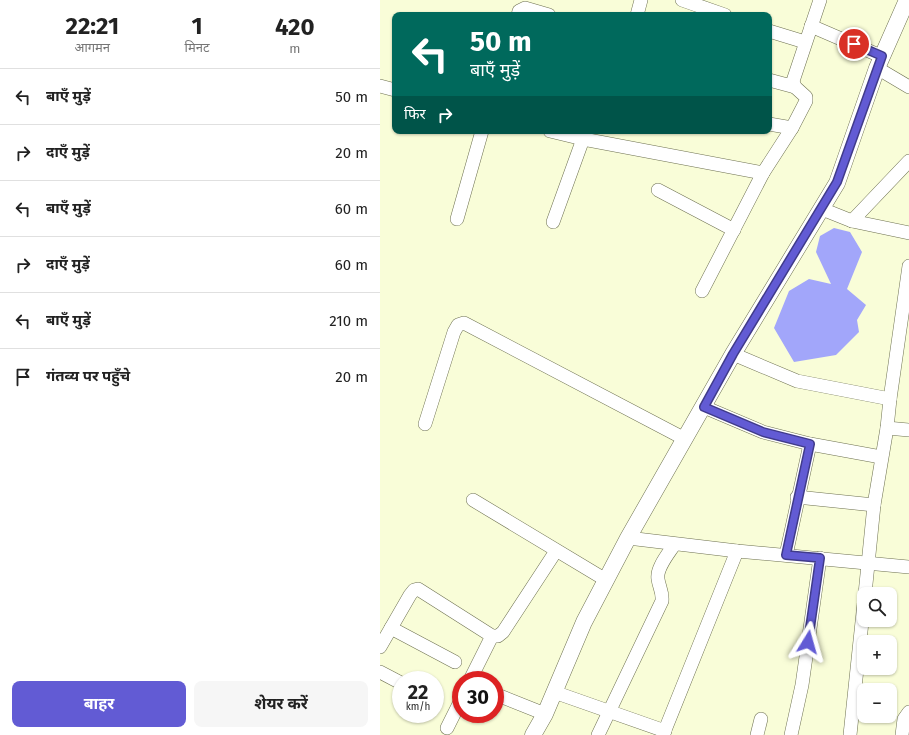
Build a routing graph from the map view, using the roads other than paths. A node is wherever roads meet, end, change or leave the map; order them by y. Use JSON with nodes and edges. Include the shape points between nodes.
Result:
{"nodes":[{"id":1,"x":641,"y":0,"type":"edge"},
{"id":2,"x":682,"y":0,"type":"edge"},
{"id":3,"x":820,"y":0,"type":"edge"},
{"id":4,"x":908,"y":0,"type":"edge"},
{"id":5,"x":519,"y":12,"type":"edge"},
{"id":6,"x":539,"y":12,"type":"edge"},
{"id":7,"x":638,"y":12,"type":"edge"},
{"id":8,"x":716,"y":12,"type":"edge"},
{"id":9,"x":811,"y":26,"type":"junction"},
{"id":10,"x":772,"y":32,"type":"edge"},
{"id":11,"x":805,"y":42,"type":"junction"},
{"id":12,"x":880,"y":62,"type":"junction"},
{"id":13,"x":772,"y":81,"type":"edge"},
{"id":14,"x":380,"y":86,"type":"edge"},
{"id":15,"x":795,"y":87,"type":"junction"},
{"id":16,"x":909,"y":87,"type":"edge"},
{"id":17,"x":392,"y":89,"type":"edge"},
{"id":18,"x":772,"y":125,"type":"edge"},
{"id":19,"x":792,"y":128,"type":"junction"},
{"id":20,"x":481,"y":134,"type":"edge"},
{"id":21,"x":562,"y":134,"type":"edge"},
{"id":22,"x":583,"y":139,"type":"junction"},
{"id":23,"x":909,"y":161,"type":"edge"},
{"id":24,"x":763,"y":173,"type":"junction"},
{"id":25,"x":658,"y":190,"type":"dead end"},
{"id":26,"x":822,"y":209,"type":"junction"},
{"id":27,"x":457,"y":219,"type":"dead end"},
{"id":28,"x":852,"y":221,"type":"junction"},
{"id":29,"x":553,"y":222,"type":"dead end"},
{"id":30,"x":734,"y":230,"type":"junction"},
{"id":31,"x":909,"y":233,"type":"edge"},
{"id":32,"x":909,"y":266,"type":"edge"},
{"id":33,"x":907,"y":289,"type":"edge"},
{"id":34,"x":702,"y":291,"type":"dead end"},
{"id":35,"x":904,"y":340,"type":"edge"},
{"id":36,"x":733,"y":354,"type":"junction"},
{"id":37,"x":890,"y":399,"type":"junction"},
{"id":38,"x":704,"y":407,"type":"junction"},
{"id":39,"x":425,"y":424,"type":"dead end"},
{"id":40,"x":887,"y":428,"type":"junction"},
{"id":41,"x":909,"y":430,"type":"edge"},
{"id":42,"x":685,"y":439,"type":"junction"},
{"id":43,"x":810,"y":444,"type":"junction"},
{"id":44,"x":881,"y":457,"type":"junction"},
{"id":45,"x":797,"y":497,"type":"junction"},
{"id":46,"x":473,"y":500,"type":"dead end"},
{"id":47,"x":874,"y":505,"type":"junction"},
{"id":48,"x":628,"y":538,"type":"junction"},
{"id":49,"x":674,"y":544,"type":"junction"},
{"id":50,"x":556,"y":551,"type":"junction"},
{"id":51,"x":737,"y":551,"type":"junction"},
{"id":52,"x":786,"y":555,"type":"junction"},
{"id":53,"x":820,"y":558,"type":"junction"},
{"id":54,"x":868,"y":562,"type":"junction"},
{"id":55,"x":909,"y":567,"type":"edge"},
{"id":56,"x":606,"y":580,"type":"junction"},
{"id":57,"x":866,"y":587,"type":"edge"},
{"id":58,"x":861,"y":627,"type":"edge"},
{"id":59,"x":391,"y":628,"type":"junction"},
{"id":60,"x":492,"y":636,"type":"junction"},
{"id":61,"x":381,"y":644,"type":"edge"},
{"id":62,"x":455,"y":662,"type":"dead end"},
{"id":63,"x":474,"y":671,"type":"edge"},
{"id":64,"x":380,"y":672,"type":"edge"},
{"id":65,"x":392,"y":678,"type":"edge"},
{"id":66,"x":554,"y":692,"type":"junction"},
{"id":67,"x":504,"y":698,"type":"edge"},
{"id":68,"x":610,"y":711,"type":"junction"},
{"id":69,"x":909,"y":712,"type":"edge"},
{"id":70,"x":544,"y":714,"type":"junction"},
{"id":71,"x":452,"y":718,"type":"edge"},
{"id":72,"x":761,"y":719,"type":"dead end"},
{"id":73,"x":447,"y":728,"type":"dead end"},
{"id":74,"x":664,"y":733,"type":"edge"},
{"id":75,"x":533,"y":735,"type":"edge"},
{"id":76,"x":598,"y":735,"type":"edge"},
{"id":77,"x":757,"y":735,"type":"edge"},
{"id":78,"x":791,"y":735,"type":"edge"},
{"id":79,"x":850,"y":735,"type":"edge"},
{"id":80,"x":902,"y":735,"type":"edge"}],
"edges":[{"from":1,"to":7,"type":"street"},
{"from":2,"to":8,"type":"street"},
{"from":3,"to":9,"type":"street"},
{"from":4,"to":12,"type":"street"},
{"from":5,"to":6,"type":"street","via":[[525,8]]},
{"from":9,"to":11,"type":"street"},
{"from":9,"to":12,"type":"street"},
{"from":10,"to":11,"type":"street"},
{"from":11,"to":15,"type":"street","via":[[793,82]]},
{"from":12,"to":16,"type":"street"},
{"from":12,"to":26,"type":"street","via":[[837,182]]},
{"from":13,"to":15,"type":"street"},
{"from":14,"to":17,"type":"street"},
{"from":15,"to":19,"type":"street","via":[[806,101]]},
{"from":18,"to":19,"type":"street"},
{"from":19,"to":24,"type":"street"},
{"from":20,"to":27,"type":"street"},
{"from":21,"to":22,"type":"street"},
{"from":22,"to":24,"type":"street"},
{"from":22,"to":29,"type":"street"},
{"from":23,"to":28,"type":"street"},
{"from":24,"to":30,"type":"street"},
{"from":25,"to":30,"type":"street"},
{"from":26,"to":28,"type":"street"},
{"from":26,"to":36,"type":"street"},
{"from":28,"to":31,"type":"street"},
{"from":30,"to":34,"type":"street"},
{"from":32,"to":33,"type":"street"},
{"from":33,"to":35,"type":"street"},
{"from":35,"to":37,"type":"street"},
{"from":36,"to":37,"type":"street","via":[[797,381]]},
{"from":36,"to":38,"type":"street"},
{"from":37,"to":40,"type":"street"},
{"from":38,"to":42,"type":"street"},
{"from":38,"to":43,"type":"street","via":[[763,432]]},
{"from":39,"to":42,"type":"street","via":[[454,332],[464,323]]},
{"from":40,"to":41,"type":"street"},
{"from":40,"to":44,"type":"street"},
{"from":42,"to":48,"type":"street"},
{"from":43,"to":44,"type":"street"},
{"from":43,"to":45,"type":"street"},
{"from":44,"to":47,"type":"street"},
{"from":45,"to":47,"type":"street"},
{"from":45,"to":52,"type":"street"},
{"from":46,"to":50,"type":"street"},
{"from":47,"to":54,"type":"street"},
{"from":48,"to":49,"type":"street"},
{"from":48,"to":56,"type":"street"},
{"from":49,"to":51,"type":"street"},
{"from":49,"to":68,"type":"street","via":[[657,577],[663,594],[662,600]]},
{"from":50,"to":56,"type":"street"},
{"from":50,"to":60,"type":"street","via":[[503,632],[498,636]]},
{"from":51,"to":52,"type":"street"},
{"from":51,"to":74,"type":"street"},
{"from":52,"to":53,"type":"street"},
{"from":53,"to":54,"type":"street"},
{"from":53,"to":78,"type":"street","via":[[802,685]]},
{"from":54,"to":55,"type":"street"},
{"from":54,"to":57,"type":"street"},
{"from":56,"to":66,"type":"street","via":[[584,622]]},
{"from":58,"to":79,"type":"street"},
{"from":59,"to":60,"type":"street","via":[[410,595],[418,589]]},
{"from":59,"to":61,"type":"street"},
{"from":59,"to":62,"type":"street"},
{"from":60,"to":63,"type":"street"},
{"from":64,"to":65,"type":"street"},
{"from":66,"to":68,"type":"street"},
{"from":66,"to":70,"type":"street"},
{"from":67,"to":70,"type":"street"},
{"from":68,"to":74,"type":"street"},
{"from":68,"to":76,"type":"street"},
{"from":69,"to":80,"type":"street","via":[[904,719]]},
{"from":70,"to":75,"type":"street"},
{"from":71,"to":73,"type":"street"},
{"from":72,"to":77,"type":"street"}]}
